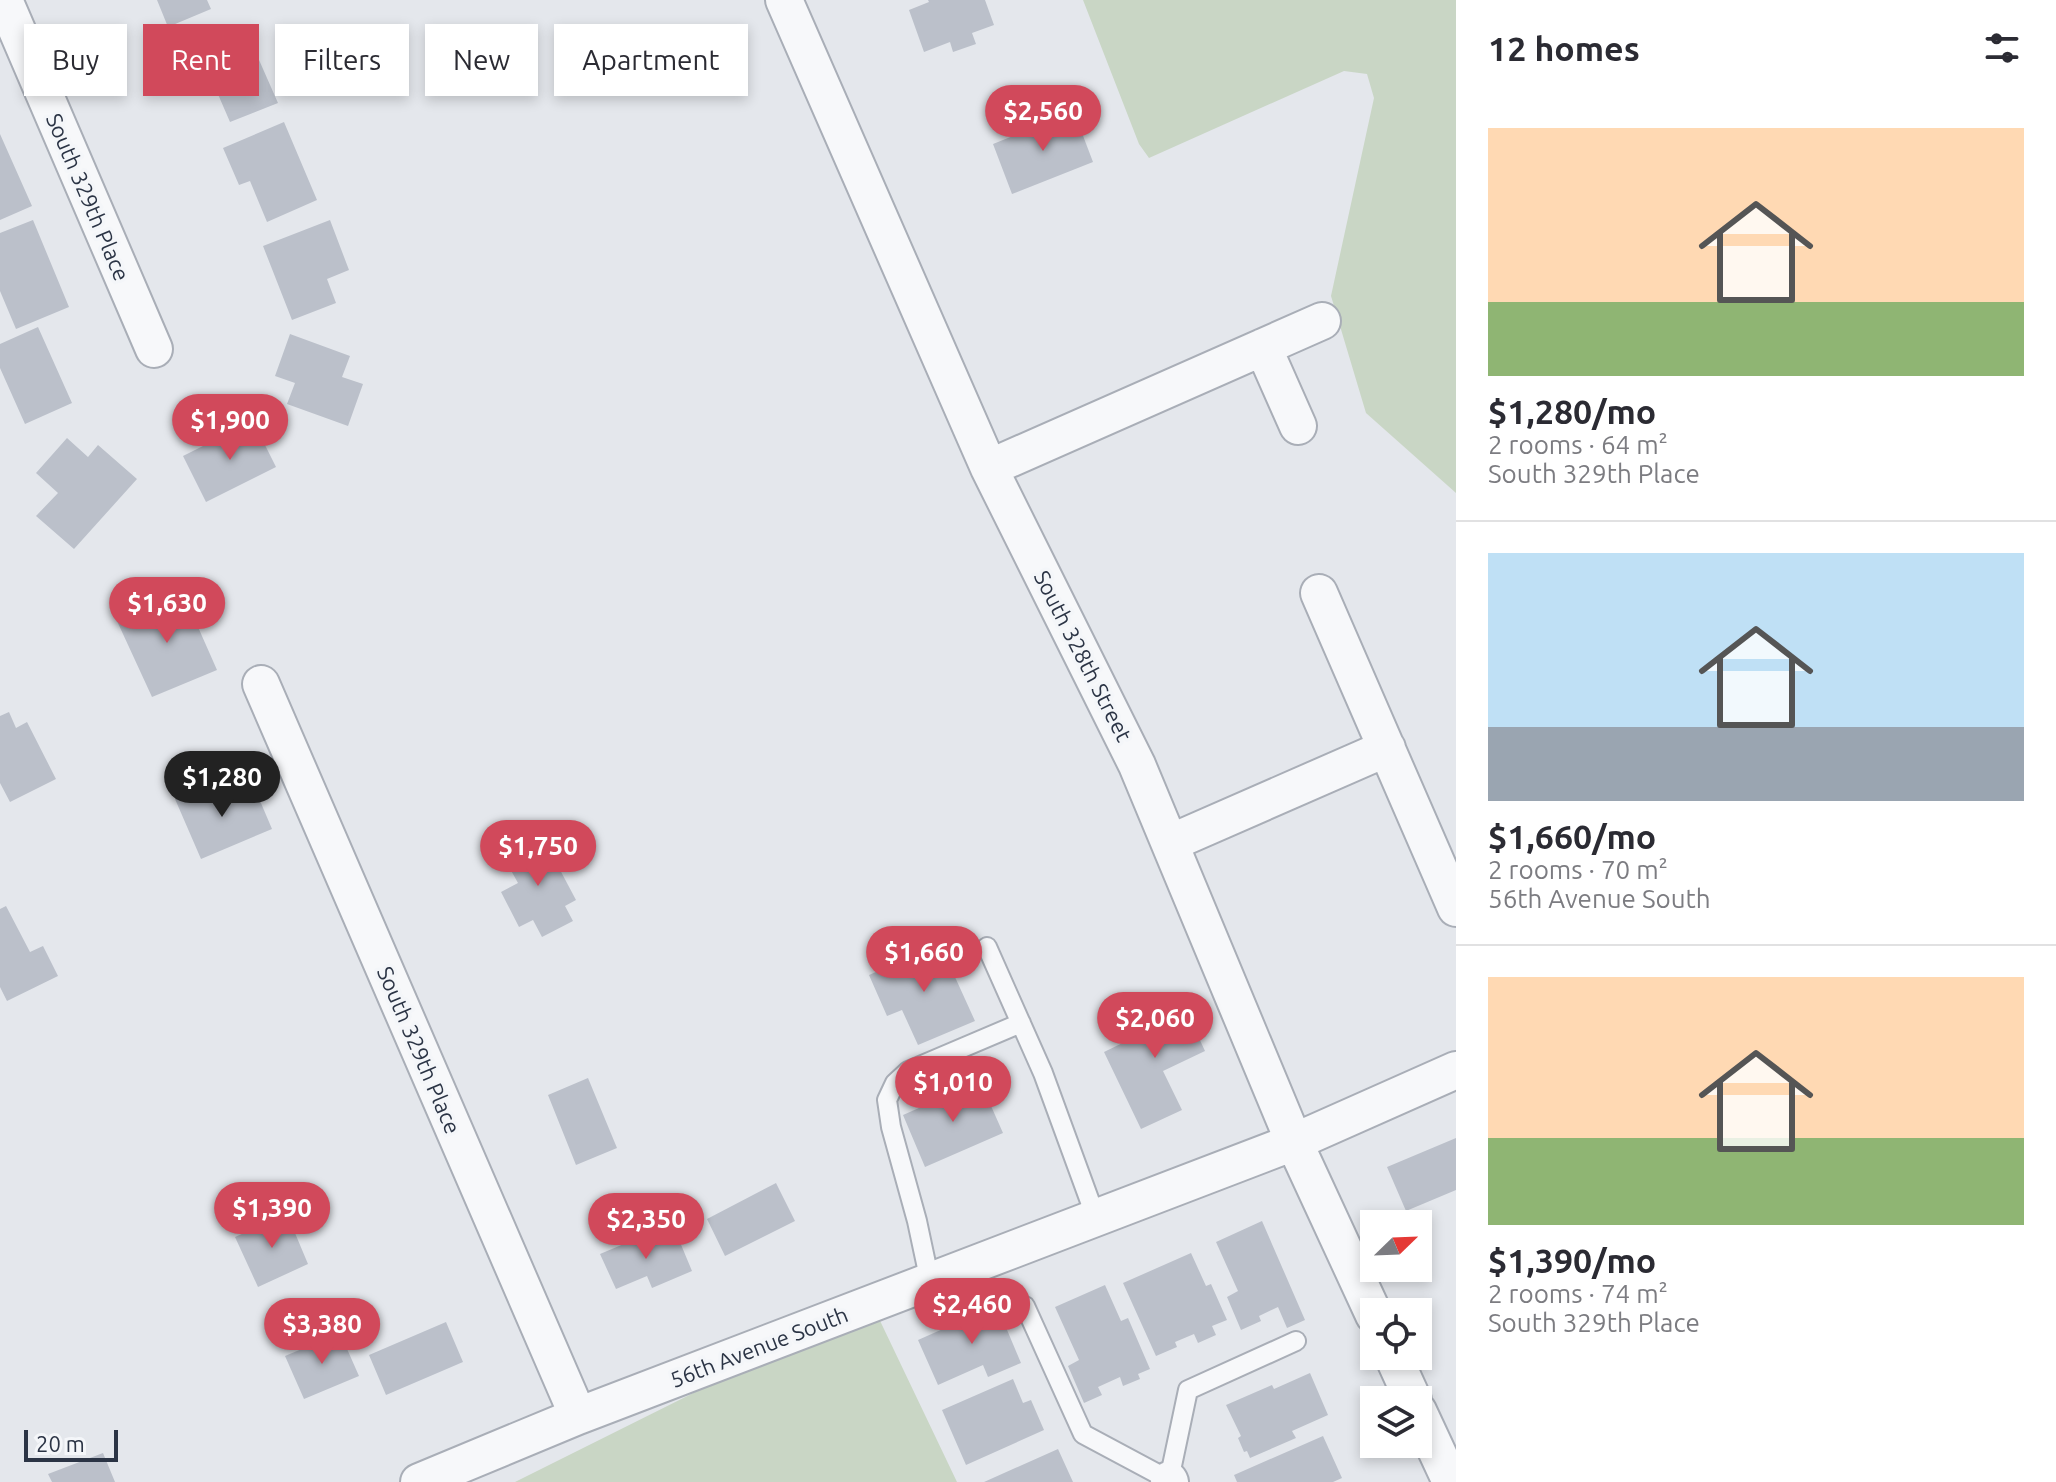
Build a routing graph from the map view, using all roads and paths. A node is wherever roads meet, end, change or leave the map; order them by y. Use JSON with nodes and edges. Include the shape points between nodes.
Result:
{"nodes":[{"id":1,"x":4,"y":0,"type":"edge"},
{"id":2,"x":784,"y":0,"type":"edge"},
{"id":3,"x":1322,"y":321,"type":"dead end"},
{"id":4,"x":1263,"y":347,"type":"junction"},
{"id":5,"x":154,"y":349,"type":"dead end"},
{"id":6,"x":1298,"y":426,"type":"dead end"},
{"id":7,"x":989,"y":468,"type":"junction"},
{"id":8,"x":1319,"y":593,"type":"dead end"},
{"id":9,"x":261,"y":684,"type":"dead end"},
{"id":10,"x":1387,"y":748,"type":"junction"},
{"id":11,"x":1170,"y":843,"type":"junction"},
{"id":12,"x":1456,"y":908,"type":"edge"},
{"id":13,"x":987,"y":947,"type":"dead end"},
{"id":14,"x":1021,"y":1023,"type":"junction"},
{"id":15,"x":1456,"y":1070,"type":"edge"},
{"id":16,"x":1294,"y":1142,"type":"junction"},
{"id":17,"x":1096,"y":1218,"type":"junction"},
{"id":18,"x":930,"y":1282,"type":"junction"},
{"id":19,"x":1366,"y":1298,"type":"edge"},
{"id":20,"x":1025,"y":1306,"type":"dead end"},
{"id":21,"x":1296,"y":1341,"type":"dead end"},
{"id":22,"x":578,"y":1416,"type":"junction"},
{"id":23,"x":1432,"y":1441,"type":"edge"},
{"id":24,"x":1170,"y":1481,"type":"edge"},
{"id":25,"x":419,"y":1482,"type":"edge"},
{"id":26,"x":1451,"y":1482,"type":"edge"}],
"edges":[{"from":1,"to":5,"type":"street","name":"South 329th Place"},
{"from":2,"to":7,"type":"street","name":"South 328th Street"},
{"from":3,"to":4,"type":"street"},
{"from":4,"to":6,"type":"street"},
{"from":4,"to":7,"type":"street"},
{"from":7,"to":11,"type":"street","name":"South 328th Street","via":[[1137,765]]},
{"from":8,"to":10,"type":"street"},
{"from":9,"to":22,"type":"street","name":"South 329th Place"},
{"from":10,"to":11,"type":"street"},
{"from":10,"to":12,"type":"street"},
{"from":11,"to":16,"type":"street","name":"South 328th Street"},
{"from":13,"to":14,"type":"lane"},
{"from":14,"to":17,"type":"lane"},
{"from":14,"to":18,"type":"lane","via":[[908,1071],[887,1100]]},
{"from":15,"to":16,"type":"street","name":"56th Avenue South"},
{"from":16,"to":17,"type":"street","name":"56th Avenue South"},
{"from":16,"to":19,"type":"street","name":"South 328th Street"},
{"from":17,"to":18,"type":"street","name":"56th Avenue South"},
{"from":18,"to":22,"type":"street","name":"56th Avenue South"},
{"from":20,"to":24,"type":"lane","via":[[1083,1434]]},
{"from":21,"to":24,"type":"lane","via":[[1188,1390]]},
{"from":22,"to":25,"type":"street","name":"56th Avenue South"},
{"from":23,"to":26,"type":"street"}]}
